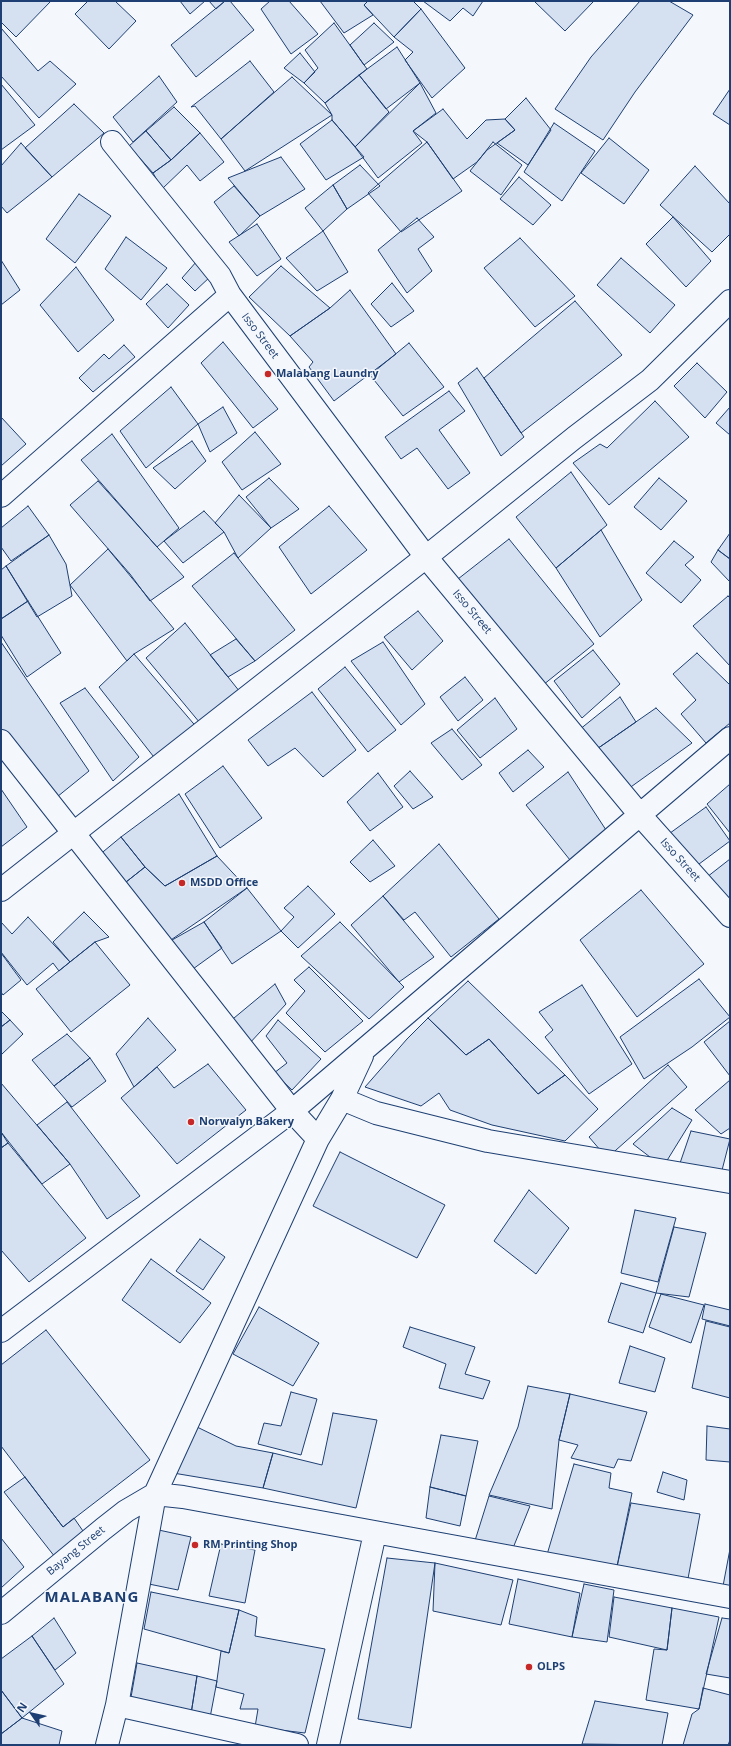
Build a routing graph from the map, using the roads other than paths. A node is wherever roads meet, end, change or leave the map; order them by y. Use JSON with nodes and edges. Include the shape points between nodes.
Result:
{"nodes":[{"id":1,"x":112,"y":142,"type":"dead end"},
{"id":2,"x":230,"y":295,"type":"junction"},
{"id":3,"x":730,"y":301,"type":"edge"},
{"id":4,"x":1,"y":496,"type":"edge"},
{"id":5,"x":426,"y":557,"type":"junction"},
{"id":6,"x":730,"y":738,"type":"edge"},
{"id":7,"x":1,"y":741,"type":"edge"},
{"id":8,"x":640,"y":815,"type":"junction"},
{"id":9,"x":74,"y":834,"type":"junction"},
{"id":10,"x":1,"y":890,"type":"edge"},
{"id":11,"x":730,"y":916,"type":"edge"},
{"id":12,"x":366,"y":1049,"type":"junction"},
{"id":13,"x":342,"y":1100,"type":"junction"},
{"id":14,"x":292,"y":1111,"type":"junction"},
{"id":15,"x":318,"y":1139,"type":"junction"},
{"id":16,"x":730,"y":1182,"type":"edge"},
{"id":17,"x":1,"y":1331,"type":"edge"},
{"id":18,"x":155,"y":1494,"type":"junction"},
{"id":19,"x":375,"y":1533,"type":"junction"},
{"id":20,"x":730,"y":1597,"type":"edge"},
{"id":21,"x":1,"y":1613,"type":"edge"},
{"id":22,"x":117,"y":1705,"type":"junction"},
{"id":23,"x":107,"y":1745,"type":"edge"},
{"id":24,"x":297,"y":1745,"type":"edge"},
{"id":25,"x":328,"y":1745,"type":"edge"}],
"edges":[{"from":1,"to":2,"type":"street","name":"Isso Street","via":[[220,276]]},
{"from":2,"to":4,"type":"street"},
{"from":2,"to":5,"type":"street","name":"Isso Street"},
{"from":3,"to":5,"type":"street","via":[[650,380]]},
{"from":5,"to":8,"type":"street","name":"Isso Street"},
{"from":5,"to":9,"type":"street"},
{"from":6,"to":8,"type":"street"},
{"from":7,"to":9,"type":"street"},
{"from":8,"to":11,"type":"street","name":"Isso Street"},
{"from":8,"to":12,"type":"street"},
{"from":9,"to":10,"type":"street"},
{"from":9,"to":14,"type":"street"},
{"from":12,"to":13,"type":"street"},
{"from":12,"to":14,"type":"street"},
{"from":13,"to":15,"type":"street"},
{"from":13,"to":16,"type":"street","via":[[376,1113],[488,1142]]},
{"from":14,"to":15,"type":"street"},
{"from":14,"to":17,"type":"street"},
{"from":15,"to":18,"type":"street"},
{"from":18,"to":19,"type":"street"},
{"from":18,"to":21,"type":"street","name":"Bayang Street","via":[[126,1511]]},
{"from":18,"to":22,"type":"street"},
{"from":19,"to":20,"type":"street"},
{"from":19,"to":25,"type":"street"},
{"from":22,"to":23,"type":"street"},
{"from":22,"to":24,"type":"street"}]}
